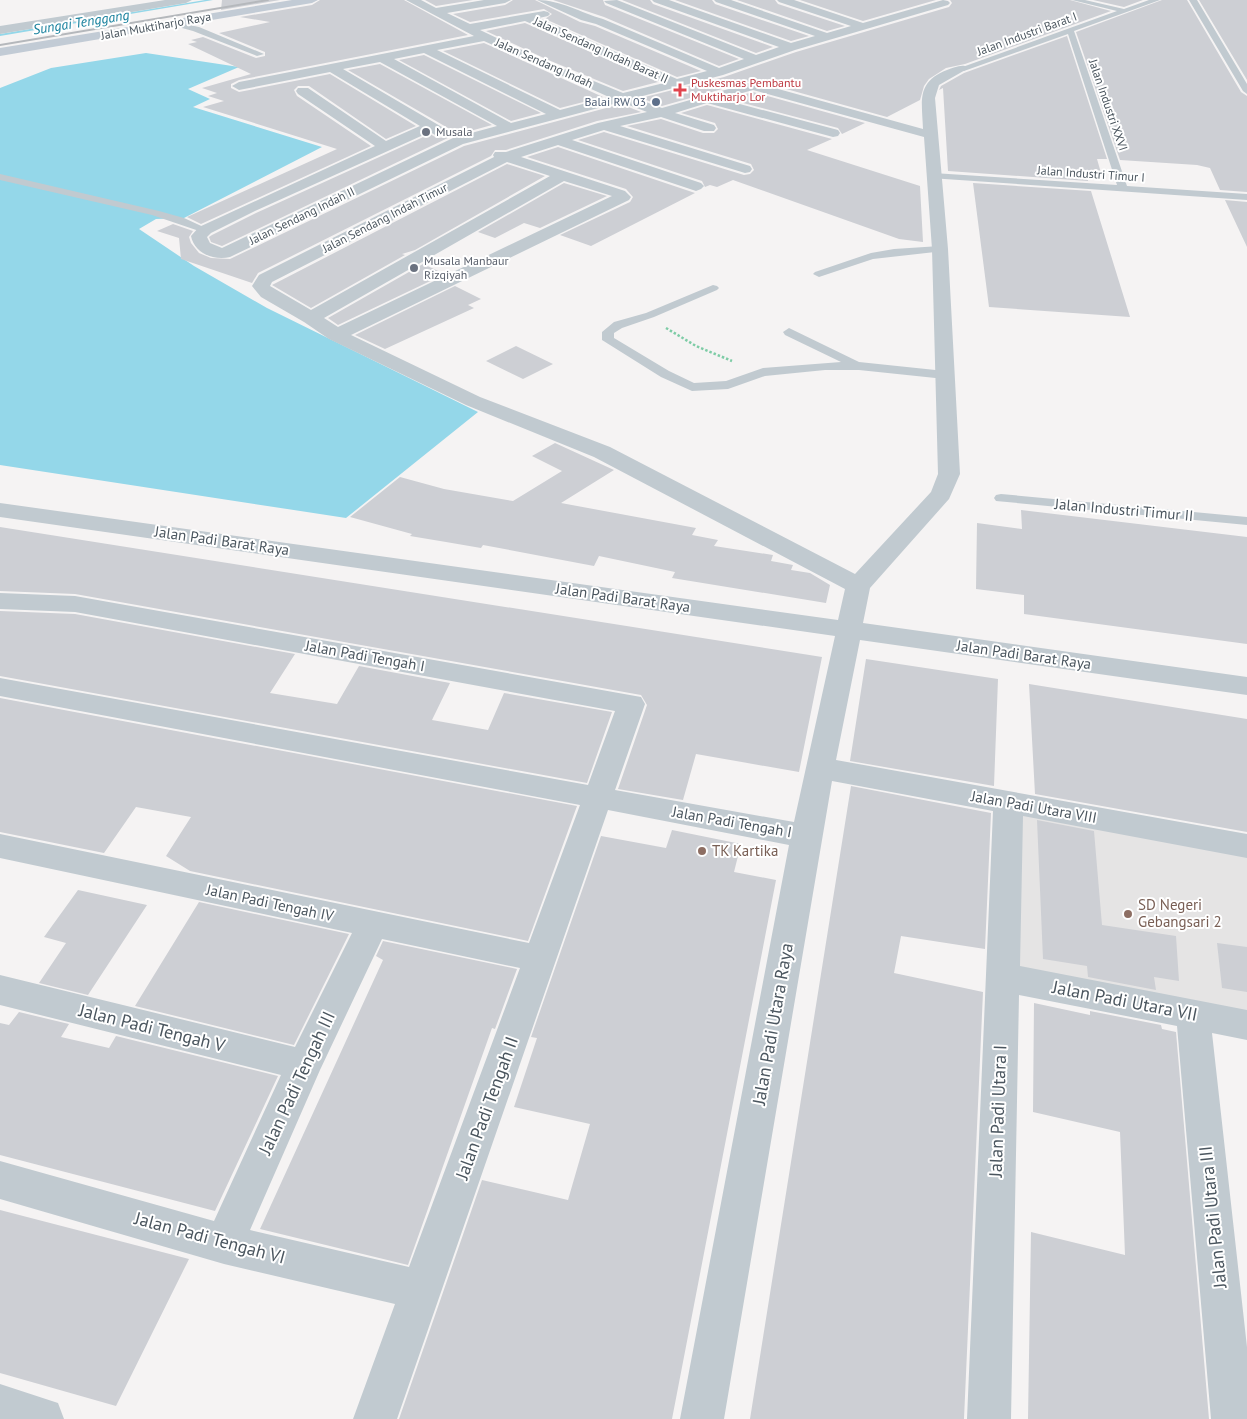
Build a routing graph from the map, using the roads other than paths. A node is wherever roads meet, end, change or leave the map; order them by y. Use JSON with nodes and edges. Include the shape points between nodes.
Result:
{"nodes":[{"id":1,"x":116,"y":0,"type":"edge"},
{"id":2,"x":186,"y":0,"type":"edge"},
{"id":3,"x":312,"y":0,"type":"edge"},
{"id":4,"x":412,"y":0,"type":"edge"},
{"id":5,"x":505,"y":0,"type":"edge"},
{"id":6,"x":543,"y":0,"type":"edge"},
{"id":7,"x":658,"y":0,"type":"edge"},
{"id":8,"x":720,"y":0,"type":"edge"},
{"id":9,"x":783,"y":0,"type":"edge"},
{"id":10,"x":1076,"y":0,"type":"edge"},
{"id":11,"x":1156,"y":0,"type":"edge"},
{"id":12,"x":1193,"y":0,"type":"edge"},
{"id":13,"x":297,"y":1,"type":"edge"},
{"id":14,"x":609,"y":1,"type":"edge"},
{"id":15,"x":694,"y":2,"type":"dead end"},
{"id":16,"x":908,"y":3,"type":"dead end"},
{"id":17,"x":944,"y":3,"type":"dead end"},
{"id":18,"x":153,"y":6,"type":"junction"},
{"id":19,"x":582,"y":6,"type":"dead end"},
{"id":20,"x":676,"y":6,"type":"junction"},
{"id":21,"x":70,"y":7,"type":"dead end"},
{"id":22,"x":927,"y":8,"type":"junction"},
{"id":23,"x":564,"y":10,"type":"junction"},
{"id":24,"x":436,"y":11,"type":"junction"},
{"id":25,"x":1124,"y":11,"type":"junction"},
{"id":26,"x":876,"y":12,"type":"dead end"},
{"id":27,"x":638,"y":13,"type":"junction"},
{"id":28,"x":105,"y":14,"type":"junction"},
{"id":29,"x":526,"y":17,"type":"junction"},
{"id":30,"x":893,"y":17,"type":"junction"},
{"id":31,"x":599,"y":21,"type":"junction"},
{"id":32,"x":0,"y":23,"type":"edge"},
{"id":33,"x":174,"y":23,"type":"junction"},
{"id":34,"x":862,"y":26,"type":"junction"},
{"id":35,"x":18,"y":27,"type":"junction"},
{"id":36,"x":469,"y":28,"type":"junction"},
{"id":37,"x":0,"y":30,"type":"edge"},
{"id":38,"x":1070,"y":30,"type":"junction"},
{"id":39,"x":486,"y":37,"type":"junction"},
{"id":40,"x":828,"y":37,"type":"junction"},
{"id":41,"x":791,"y":47,"type":"junction"},
{"id":42,"x":426,"y":49,"type":"junction"},
{"id":43,"x":0,"y":52,"type":"edge"},
{"id":44,"x":260,"y":54,"type":"dead end"},
{"id":45,"x":381,"y":57,"type":"junction"},
{"id":46,"x":755,"y":59,"type":"junction"},
{"id":47,"x":742,"y":64,"type":"junction"},
{"id":48,"x":331,"y":67,"type":"junction"},
{"id":49,"x":961,"y":69,"type":"joint"},
{"id":50,"x":718,"y":72,"type":"junction"},
{"id":51,"x":355,"y":80,"type":"junction"},
{"id":52,"x":675,"y":83,"type":"junction"},
{"id":53,"x":338,"y":84,"type":"dead end"},
{"id":54,"x":238,"y":86,"type":"dead end"},
{"id":55,"x":753,"y":86,"type":"junction"},
{"id":56,"x":320,"y":88,"type":"dead end"},
{"id":57,"x":303,"y":91,"type":"junction"},
{"id":58,"x":1247,"y":91,"type":"edge"},
{"id":59,"x":286,"y":95,"type":"dead end"},
{"id":60,"x":622,"y":98,"type":"junction"},
{"id":61,"x":707,"y":98,"type":"junction"},
{"id":62,"x":659,"y":113,"type":"junction"},
{"id":63,"x":557,"y":114,"type":"junction"},
{"id":64,"x":603,"y":126,"type":"junction"},
{"id":65,"x":429,"y":127,"type":"junction"},
{"id":66,"x":508,"y":127,"type":"junction"},
{"id":67,"x":709,"y":128,"type":"dead end"},
{"id":68,"x":833,"y":133,"type":"dead end"},
{"id":69,"x":931,"y":135,"type":"junction"},
{"id":70,"x":556,"y":140,"type":"junction"},
{"id":71,"x":458,"y":141,"type":"junction"},
{"id":72,"x":384,"y":146,"type":"junction"},
{"id":73,"x":506,"y":156,"type":"junction"},
{"id":74,"x":745,"y":169,"type":"dead end"},
{"id":75,"x":563,"y":175,"type":"junction"},
{"id":76,"x":933,"y":176,"type":"junction"},
{"id":77,"x":0,"y":177,"type":"edge"},
{"id":78,"x":696,"y":186,"type":"dead end"},
{"id":79,"x":1123,"y":188,"type":"junction"},
{"id":80,"x":1247,"y":197,"type":"edge"},
{"id":81,"x":205,"y":230,"type":"junction"},
{"id":82,"x":940,"y":250,"type":"junction"},
{"id":83,"x":819,"y":274,"type":"dead end"},
{"id":84,"x":713,"y":288,"type":"dead end"},
{"id":85,"x":311,"y":318,"type":"junction"},
{"id":86,"x":789,"y":332,"type":"dead end"},
{"id":87,"x":336,"y":334,"type":"junction"},
{"id":88,"x":859,"y":366,"type":"junction"},
{"id":89,"x":945,"y":375,"type":"junction"},
{"id":90,"x":1001,"y":498,"type":"dead end"},
{"id":91,"x":0,"y":510,"type":"edge"},
{"id":92,"x":1247,"y":521,"type":"edge"},
{"id":93,"x":0,"y":601,"type":"edge"},
{"id":94,"x":853,"y":611,"type":"junction"},
{"id":95,"x":1247,"y":686,"type":"edge"},
{"id":96,"x":0,"y":687,"type":"edge"},
{"id":97,"x":821,"y":768,"type":"junction"},
{"id":98,"x":599,"y":798,"type":"junction"},
{"id":99,"x":1008,"y":802,"type":"junction"},
{"id":100,"x":806,"y":836,"type":"junction"},
{"id":101,"x":0,"y":846,"type":"edge"},
{"id":102,"x":1247,"y":846,"type":"edge"},
{"id":103,"x":373,"y":924,"type":"junction"},
{"id":104,"x":541,"y":959,"type":"junction"},
{"id":105,"x":1002,"y":977,"type":"junction"},
{"id":106,"x":0,"y":990,"type":"edge"},
{"id":107,"x":1193,"y":1014,"type":"junction"},
{"id":108,"x":1247,"y":1025,"type":"edge"},
{"id":109,"x":304,"y":1065,"type":"junction"},
{"id":110,"x":0,"y":1180,"type":"edge"},
{"id":111,"x":224,"y":1244,"type":"junction"},
{"id":112,"x":421,"y":1290,"type":"junction"},
{"id":113,"x":0,"y":1406,"type":"edge"},
{"id":114,"x":42,"y":1419,"type":"edge"},
{"id":115,"x":375,"y":1419,"type":"edge"},
{"id":116,"x":702,"y":1419,"type":"edge"},
{"id":117,"x":988,"y":1419,"type":"edge"},
{"id":118,"x":1233,"y":1419,"type":"edge"}],
"edges":[{"from":1,"to":18,"type":"street"},
{"from":2,"to":18,"type":"street"},
{"from":3,"to":13,"type":"street","name":"Jalan Muktiharjo Raya"},
{"from":4,"to":24,"type":"street","name":"Jalan Sendang Indah"},
{"from":5,"to":24,"type":"street"},
{"from":6,"to":23,"type":"street"},
{"from":7,"to":20,"type":"street"},
{"from":8,"to":40,"type":"street"},
{"from":9,"to":34,"type":"street"},
{"from":10,"to":25,"type":"lane"},
{"from":11,"to":25,"type":"lane","name":"Jalan Industri Barat I"},
{"from":12,"to":58,"type":"lane"},
{"from":13,"to":33,"type":"street","name":"Jalan Muktiharjo Raya"},
{"from":14,"to":27,"type":"street"},
{"from":15,"to":20,"type":"street"},
{"from":16,"to":22,"type":"street"},
{"from":17,"to":22,"type":"street","name":"Jalan Sendang Indah II"},
{"from":18,"to":28,"type":"street"},
{"from":19,"to":23,"type":"street"},
{"from":20,"to":27,"type":"street"},
{"from":20,"to":41,"type":"street"},
{"from":21,"to":28,"type":"street"},
{"from":22,"to":30,"type":"street","name":"Jalan Sendang Indah II"},
{"from":23,"to":29,"type":"street"},
{"from":23,"to":31,"type":"street"},
{"from":24,"to":36,"type":"street","name":"Jalan Sendang Indah"},
{"from":25,"to":38,"type":"lane","name":"Jalan Industri Barat I"},
{"from":26,"to":30,"type":"street"},
{"from":27,"to":31,"type":"street"},
{"from":27,"to":46,"type":"street"},
{"from":28,"to":35,"type":"street"},
{"from":29,"to":36,"type":"street"},
{"from":29,"to":52,"type":"street","name":"Jalan Sendang Indah Barat II"},
{"from":30,"to":34,"type":"street","name":"Jalan Sendang Indah II"},
{"from":31,"to":50,"type":"street"},
{"from":32,"to":35,"type":"street"},
{"from":33,"to":43,"type":"street","name":"Jalan Muktiharjo Raya"},
{"from":33,"to":44,"type":"lane"},
{"from":34,"to":40,"type":"street","name":"Jalan Sendang Indah II"},
{"from":35,"to":37,"type":"street"},
{"from":36,"to":39,"type":"street","name":"Jalan Sendang Indah"},
{"from":38,"to":49,"type":"lane","name":"Jalan Industri Barat I"},
{"from":38,"to":79,"type":"lane","name":"Jalan Industri XXVI"},
{"from":39,"to":42,"type":"street"},
{"from":39,"to":60,"type":"street","name":"Jalan Sendang Indah"},
{"from":40,"to":41,"type":"street","name":"Jalan Sendang Indah II"},
{"from":41,"to":46,"type":"street","name":"Jalan Sendang Indah II"},
{"from":42,"to":45,"type":"street"},
{"from":42,"to":63,"type":"street"},
{"from":45,"to":48,"type":"street"},
{"from":45,"to":66,"type":"street"},
{"from":46,"to":47,"type":"street","name":"Jalan Sendang Indah II"},
{"from":47,"to":50,"type":"street","name":"Jalan Sendang Indah II"},
{"from":47,"to":55,"type":"street","name":"Jalan Sendang Indah Timur","via":[[772,74]]},
{"from":48,"to":51,"type":"street"},
{"from":48,"to":54,"type":"street"},
{"from":49,"to":69,"type":"street","via":[[936,80],[929,88]]},
{"from":50,"to":52,"type":"street","name":"Jalan Sendang Indah II"},
{"from":51,"to":53,"type":"street"},
{"from":51,"to":65,"type":"street"},
{"from":52,"to":60,"type":"street","name":"Jalan Sendang Indah II"},
{"from":55,"to":61,"type":"street","name":"Jalan Sendang Indah Timur"},
{"from":55,"to":69,"type":"street"},
{"from":56,"to":57,"type":"street"},
{"from":57,"to":59,"type":"street"},
{"from":57,"to":72,"type":"street"},
{"from":60,"to":62,"type":"street","name":"Jalan Sendang Indah"},
{"from":60,"to":63,"type":"street","name":"Jalan Sendang Indah II"},
{"from":61,"to":62,"type":"street","name":"Jalan Sendang Indah Timur"},
{"from":61,"to":68,"type":"street"},
{"from":62,"to":64,"type":"street","name":"Jalan Sendang Indah Timur"},
{"from":62,"to":67,"type":"street","name":"Jalan Sendang Indah"},
{"from":63,"to":66,"type":"street","name":"Jalan Sendang Indah II"},
{"from":64,"to":70,"type":"street","name":"Jalan Sendang Indah Timur"},
{"from":64,"to":74,"type":"street"},
{"from":65,"to":71,"type":"street"},
{"from":65,"to":72,"type":"street"},
{"from":66,"to":71,"type":"street","name":"Jalan Sendang Indah II"},
{"from":69,"to":76,"type":"street"},
{"from":70,"to":73,"type":"street","name":"Jalan Sendang Indah Timur"},
{"from":70,"to":78,"type":"street"},
{"from":71,"to":73,"type":"street"},
{"from":71,"to":81,"type":"street","name":"Jalan Sendang Indah II","via":[[224,253],[203,246],[199,236]]},
{"from":72,"to":81,"type":"street"},
{"from":73,"to":75,"type":"street"},
{"from":73,"to":85,"type":"street","name":"Jalan Sendang Indah Timur","via":[[265,279],[261,286],[267,294]]},
{"from":75,"to":85,"type":"street"},
{"from":75,"to":87,"type":"street","via":[[623,197]]},
{"from":76,"to":79,"type":"lane","name":"Jalan Industri Timur I"},
{"from":76,"to":82,"type":"street"},
{"from":77,"to":81,"type":"lane","via":[[169,216]]},
{"from":79,"to":80,"type":"lane","name":"Jalan Industri Timur I"},
{"from":82,"to":83,"type":"lane","via":[[871,256]]},
{"from":82,"to":89,"type":"street"},
{"from":84,"to":88,"type":"lane","via":[[618,325],[608,332],[608,340],[692,387],[728,385],[763,372],[817,366]]},
{"from":85,"to":87,"type":"street"},
{"from":86,"to":88,"type":"lane"},
{"from":87,"to":94,"type":"street","via":[[473,400],[602,452]]},
{"from":88,"to":89,"type":"lane"},
{"from":89,"to":94,"type":"street","via":[[949,474],[940,494]]},
{"from":90,"to":92,"type":"lane","name":"Jalan Industri Timur II"},
{"from":91,"to":94,"type":"street","name":"Jalan Padi Barat Raya"},
{"from":93,"to":98,"type":"street","name":"Jalan Padi Tengah I","via":[[75,604],[631,704]]},
{"from":94,"to":95,"type":"street","name":"Jalan Padi Barat Raya"},
{"from":94,"to":97,"type":"street","name":"Jalan Padi Utara Raya"},
{"from":96,"to":98,"type":"street","name":"Jalan Padi Tengah I"},
{"from":97,"to":99,"type":"street","name":"Jalan Padi Utara VIII"},
{"from":97,"to":100,"type":"street","name":"Jalan Padi Utara Raya"},
{"from":98,"to":100,"type":"street","name":"Jalan Padi Tengah I"},
{"from":98,"to":104,"type":"street","name":"Jalan Padi Tengah II"},
{"from":99,"to":102,"type":"street","name":"Jalan Padi Utara VIII"},
{"from":99,"to":105,"type":"street","name":"Jalan Padi Utara I"},
{"from":100,"to":116,"type":"street","name":"Jalan Padi Utara Raya"},
{"from":101,"to":103,"type":"street","name":"Jalan Padi Tengah IV"},
{"from":103,"to":104,"type":"street","name":"Jalan Padi Tengah IV"},
{"from":103,"to":109,"type":"street","name":"Jalan Padi Tengah III"},
{"from":104,"to":112,"type":"street","name":"Jalan Padi Tengah II"},
{"from":105,"to":107,"type":"street","name":"Jalan Padi Utara VII"},
{"from":105,"to":117,"type":"street","name":"Jalan Padi Utara I"},
{"from":106,"to":109,"type":"street","name":"Jalan Padi Tengah V"},
{"from":107,"to":108,"type":"street","name":"Jalan Padi Utara VII"},
{"from":107,"to":118,"type":"street","name":"Jalan Padi Utara III"},
{"from":109,"to":111,"type":"street","name":"Jalan Padi Tengah III"},
{"from":110,"to":111,"type":"street","name":"Jalan Padi Tengah VI"},
{"from":111,"to":112,"type":"street","name":"Jalan Padi Tengah VI"},
{"from":112,"to":115,"type":"street","name":"Jalan Padi Tengah II"},
{"from":113,"to":114,"type":"street"}]}
